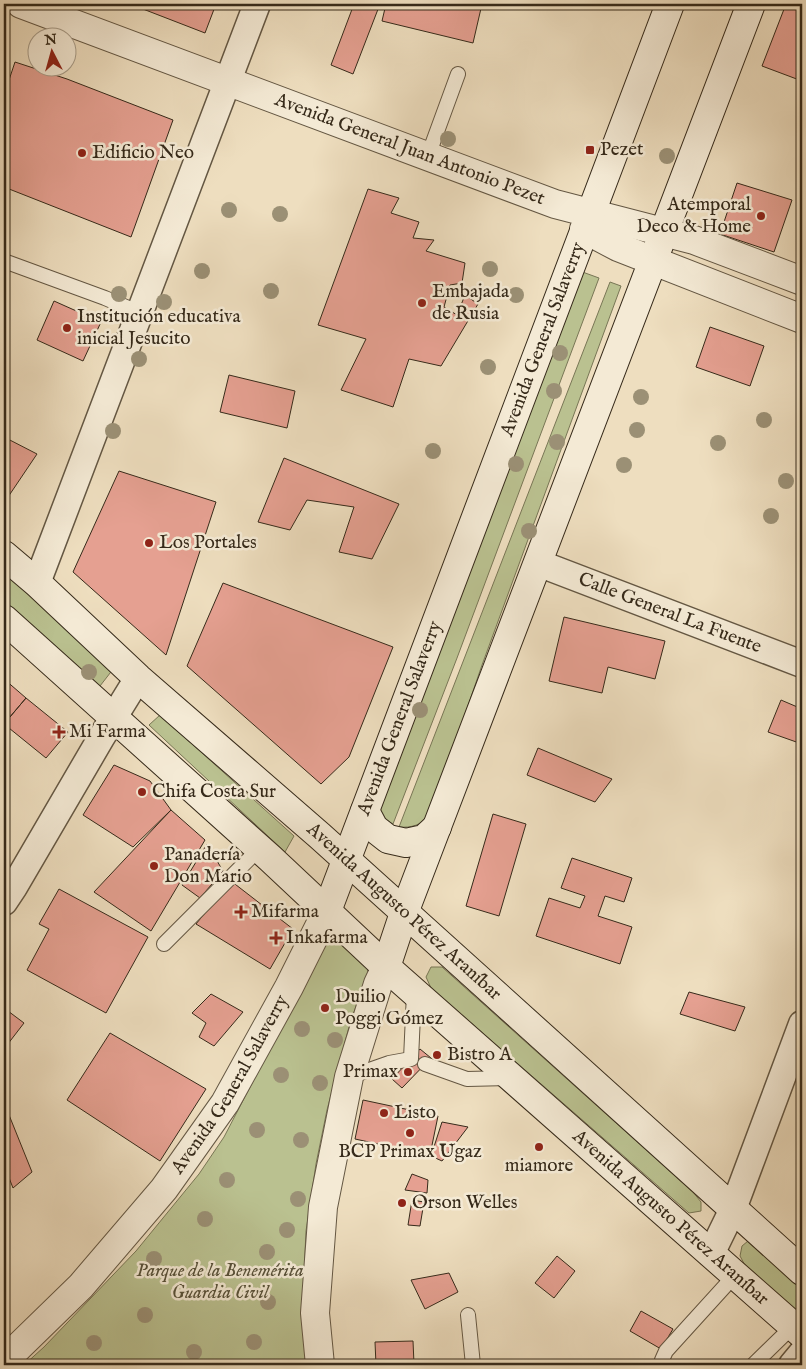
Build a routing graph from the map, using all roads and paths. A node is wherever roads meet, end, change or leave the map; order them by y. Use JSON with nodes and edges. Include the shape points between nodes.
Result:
{"nodes":[{"id":1,"x":21,"y":4,"type":"edge"},
{"id":2,"x":258,"y":4,"type":"edge"},
{"id":3,"x":670,"y":4,"type":"edge"},
{"id":4,"x":751,"y":4,"type":"edge"},
{"id":5,"x":458,"y":74,"type":"dead end"},
{"id":6,"x":228,"y":81,"type":"junction"},
{"id":7,"x":428,"y":156,"type":"junction"},
{"id":8,"x":587,"y":222,"type":"junction"},
{"id":9,"x":664,"y":232,"type":"junction"},
{"id":10,"x":4,"y":261,"type":"edge"},
{"id":11,"x":653,"y":261,"type":"junction"},
{"id":12,"x":802,"y":281,"type":"edge"},
{"id":13,"x":140,"y":312,"type":"junction"},
{"id":14,"x":802,"y":319,"type":"edge"},
{"id":15,"x":4,"y":555,"type":"edge"},
{"id":16,"x":538,"y":563,"type":"junction"},
{"id":17,"x":37,"y":583,"type":"junction"},
{"id":18,"x":4,"y":620,"type":"edge"},
{"id":19,"x":802,"y":664,"type":"edge"},
{"id":20,"x":138,"y":678,"type":"junction"},
{"id":21,"x":113,"y":718,"type":"junction"},
{"id":22,"x":365,"y":811,"type":"junction"},
{"id":23,"x":437,"y":827,"type":"junction"},
{"id":24,"x":259,"y":849,"type":"junction"},
{"id":25,"x":347,"y":860,"type":"junction"},
{"id":26,"x":4,"y":902,"type":"edge"},
{"id":27,"x":327,"y":911,"type":"junction"},
{"id":28,"x":404,"y":913,"type":"junction"},
{"id":29,"x":164,"y":944,"type":"dead end"},
{"id":30,"x":386,"y":968,"type":"junction"},
{"id":31,"x":414,"y":992,"type":"junction"},
{"id":32,"x":802,"y":1024,"type":"edge"},
{"id":33,"x":425,"y":1064,"type":"dead end"},
{"id":34,"x":349,"y":1077,"type":"junction"},
{"id":35,"x":511,"y":1078,"type":"junction"},
{"id":36,"x":733,"y":1209,"type":"junction"},
{"id":37,"x":711,"y":1254,"type":"junction"},
{"id":38,"x":802,"y":1271,"type":"edge"},
{"id":39,"x":736,"y":1275,"type":"junction"},
{"id":40,"x":468,"y":1315,"type":"dead end"},
{"id":41,"x":798,"y":1330,"type":"edge"},
{"id":42,"x":802,"y":1353,"type":"edge"},
{"id":43,"x":4,"y":1361,"type":"edge"},
{"id":44,"x":320,"y":1365,"type":"edge"},
{"id":45,"x":473,"y":1365,"type":"edge"},
{"id":46,"x":663,"y":1365,"type":"edge"},
{"id":47,"x":753,"y":1365,"type":"edge"},
{"id":48,"x":792,"y":1365,"type":"edge"}],
"edges":[{"from":1,"to":6,"type":"main road","name":"Avenida General Juan Antonio Pezet"},
{"from":2,"to":6,"type":"street"},
{"from":3,"to":8,"type":"main road","name":"Avenida General Salaverry"},
{"from":4,"to":9,"type":"main road"},
{"from":5,"to":7,"type":"lane"},
{"from":6,"to":7,"type":"main road","name":"Avenida General Juan Antonio Pezet"},
{"from":6,"to":13,"type":"street"},
{"from":7,"to":8,"type":"main road","name":"Avenida General Juan Antonio Pezet","via":[[555,204]]},
{"from":8,"to":9,"type":"main road","name":"Avenida General Juan Antonio Pezet"},
{"from":8,"to":11,"type":"main road","name":"Avenida General Juan Antonio Pezet","via":[[618,247]]},
{"from":8,"to":22,"type":"main road","name":"Avenida General Salaverry"},
{"from":9,"to":11,"type":"main road"},
{"from":9,"to":12,"type":"main road","name":"Avenida General Juan Antonio Pezet"},
{"from":10,"to":13,"type":"lane"},
{"from":11,"to":14,"type":"main road","name":"Avenida General Juan Antonio Pezet"},
{"from":11,"to":16,"type":"main road"},
{"from":13,"to":17,"type":"street"},
{"from":15,"to":17,"type":"main road","name":"Avenida Augusto Pérez Araníbar"},
{"from":16,"to":19,"type":"street","name":"Calle General La Fuente"},
{"from":16,"to":23,"type":"main road"},
{"from":17,"to":20,"type":"main road","name":"Avenida Augusto Pérez Araníbar"},
{"from":18,"to":21,"type":"main road","name":"Avenida Augusto Pérez Araníbar"},
{"from":20,"to":21,"type":"street"},
{"from":20,"to":25,"type":"main road","name":"Avenida Augusto Pérez Araníbar"},
{"from":21,"to":24,"type":"main road","name":"Avenida Augusto Pérez Araníbar"},
{"from":21,"to":26,"type":"street"},
{"from":22,"to":23,"type":"main road","via":[[374,828],[388,839],[406,843],[424,839]]},
{"from":22,"to":25,"type":"main road","name":"Avenida General Salaverry"},
{"from":23,"to":28,"type":"main road"},
{"from":24,"to":27,"type":"main road","name":"Avenida Augusto Pérez Araníbar"},
{"from":24,"to":29,"type":"lane"},
{"from":25,"to":27,"type":"main road","name":"Avenida General Salaverry"},
{"from":25,"to":28,"type":"main road","name":"Avenida Augusto Pérez Araníbar"},
{"from":27,"to":30,"type":"main road","name":"Avenida Augusto Pérez Araníbar"},
{"from":27,"to":43,"type":"main road","name":"Avenida General Salaverry","via":[[289,988],[225,1103],[164,1189],[81,1286]]},
{"from":28,"to":30,"type":"main road"},
{"from":28,"to":36,"type":"main road","name":"Avenida Augusto Pérez Araníbar"},
{"from":30,"to":31,"type":"main road","name":"Avenida Augusto Pérez Araníbar"},
{"from":30,"to":34,"type":"main road"},
{"from":31,"to":34,"type":"lane","via":[[411,1059]]},
{"from":31,"to":35,"type":"main road","name":"Avenida Augusto Pérez Araníbar"},
{"from":32,"to":36,"type":"street"},
{"from":33,"to":35,"type":"lane","via":[[467,1079]]},
{"from":34,"to":44,"type":"main road","via":[[322,1207],[315,1313]]},
{"from":35,"to":37,"type":"main road","name":"Avenida Augusto Pérez Araníbar"},
{"from":36,"to":37,"type":"street"},
{"from":36,"to":38,"type":"main road","name":"Avenida Augusto Pérez Araníbar"},
{"from":37,"to":39,"type":"main road","name":"Avenida Augusto Pérez Araníbar"},
{"from":39,"to":41,"type":"main road","name":"Avenida Augusto Pérez Araníbar"},
{"from":39,"to":46,"type":"lane","via":[[666,1351]]},
{"from":40,"to":45,"type":"lane"},
{"from":41,"to":47,"type":"lane"},
{"from":42,"to":48,"type":"street"}]}
